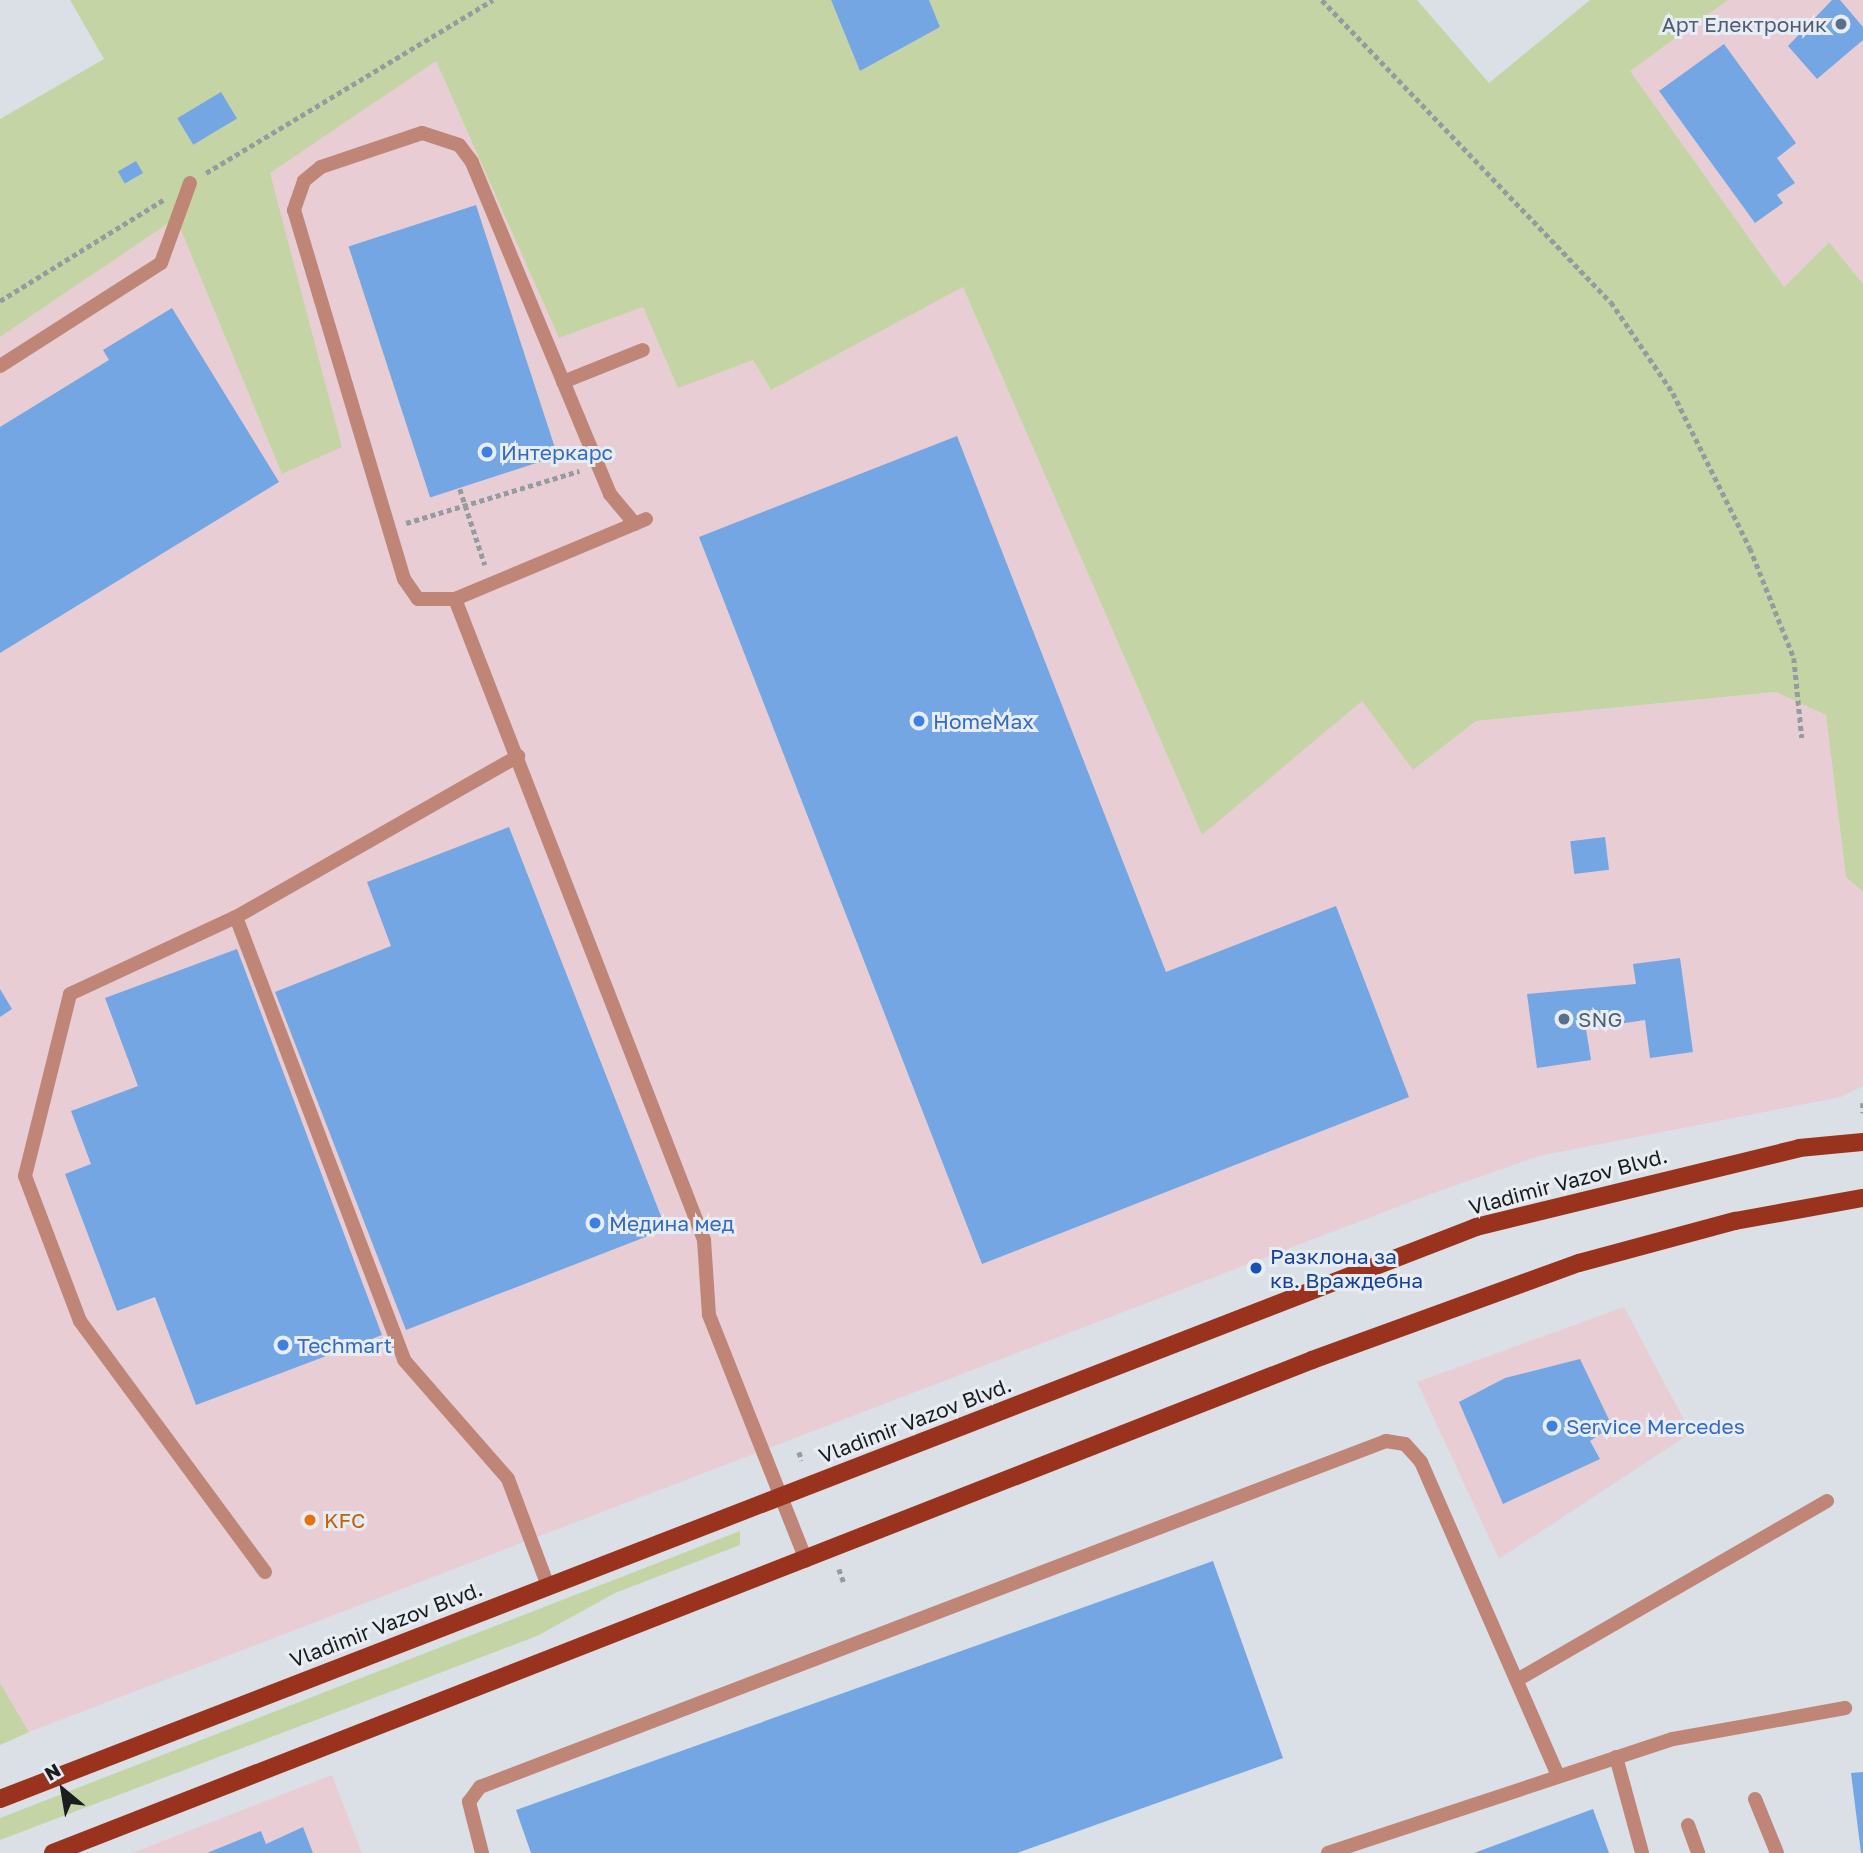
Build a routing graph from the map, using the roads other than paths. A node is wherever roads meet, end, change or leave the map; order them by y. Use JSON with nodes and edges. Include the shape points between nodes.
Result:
{"nodes":[{"id":1,"x":190,"y":183,"type":"road end"},
{"id":2,"x":643,"y":350,"type":"dead end"},
{"id":3,"x":0,"y":366,"type":"edge"},
{"id":4,"x":563,"y":382,"type":"junction"},
{"id":5,"x":455,"y":599,"type":"junction"},
{"id":6,"x":518,"y":757,"type":"junction"},
{"id":7,"x":236,"y":918,"type":"junction"},
{"id":8,"x":1863,"y":1142,"type":"edge"},
{"id":9,"x":1863,"y":1198,"type":"edge"},
{"id":10,"x":780,"y":1496,"type":"junction"},
{"id":11,"x":1827,"y":1501,"type":"dead end"},
{"id":12,"x":806,"y":1560,"type":"junction"},
{"id":13,"x":265,"y":1572,"type":"dead end"},
{"id":14,"x":548,"y":1586,"type":"junction"},
{"id":15,"x":1517,"y":1681,"type":"junction"},
{"id":16,"x":1845,"y":1708,"type":"dead end"},
{"id":17,"x":1616,"y":1757,"type":"junction"},
{"id":18,"x":1558,"y":1775,"type":"junction"},
{"id":19,"x":0,"y":1798,"type":"edge"},
{"id":20,"x":1755,"y":1798,"type":"dead end"},
{"id":21,"x":1688,"y":1825,"type":"dead end"},
{"id":22,"x":53,"y":1853,"type":"edge"},
{"id":23,"x":482,"y":1853,"type":"edge"},
{"id":24,"x":1328,"y":1853,"type":"edge"},
{"id":25,"x":1642,"y":1853,"type":"edge"},
{"id":26,"x":1698,"y":1853,"type":"edge"},
{"id":27,"x":1777,"y":1853,"type":"edge"}],
"edges":[{"from":1,"to":3,"type":"lane","via":[[161,263]]},
{"from":2,"to":4,"type":"lane"},
{"from":4,"to":5,"type":"lane","via":[[610,494],[640,522]]},
{"from":4,"to":5,"type":"lane","via":[[472,162],[459,145],[422,133],[321,167],[304,181],[295,210],[404,579],[418,599]]},
{"from":5,"to":6,"type":"lane"},
{"from":6,"to":7,"type":"lane"},
{"from":6,"to":10,"type":"lane","via":[[704,1240],[709,1315]]},
{"from":7,"to":13,"type":"lane","via":[[70,994],[25,1176],[80,1321]]},
{"from":7,"to":14,"type":"lane","via":[[404,1360],[508,1479]]},
{"from":8,"to":10,"type":"main road","name":"Vladimir Vazov Blvd.","via":[[1799,1148],[1476,1227]]},
{"from":9,"to":12,"type":"main road","via":[[1724,1224],[1579,1263],[1312,1360]]},
{"from":10,"to":12,"type":"lane"},
{"from":10,"to":14,"type":"main road","name":"Vladimir Vazov Blvd."},
{"from":11,"to":15,"type":"lane"},
{"from":12,"to":22,"type":"main road"},
{"from":14,"to":19,"type":"main road","name":"Vladimir Vazov Blvd."},
{"from":15,"to":18,"type":"lane"},
{"from":15,"to":23,"type":"lane","via":[[1421,1462],[1405,1444],[1386,1441],[480,1787],[469,1802]]},
{"from":16,"to":17,"type":"lane","via":[[1674,1739]]},
{"from":17,"to":18,"type":"lane"},
{"from":17,"to":25,"type":"lane"},
{"from":18,"to":24,"type":"lane"},
{"from":20,"to":27,"type":"lane"},
{"from":21,"to":26,"type":"lane"}]}
